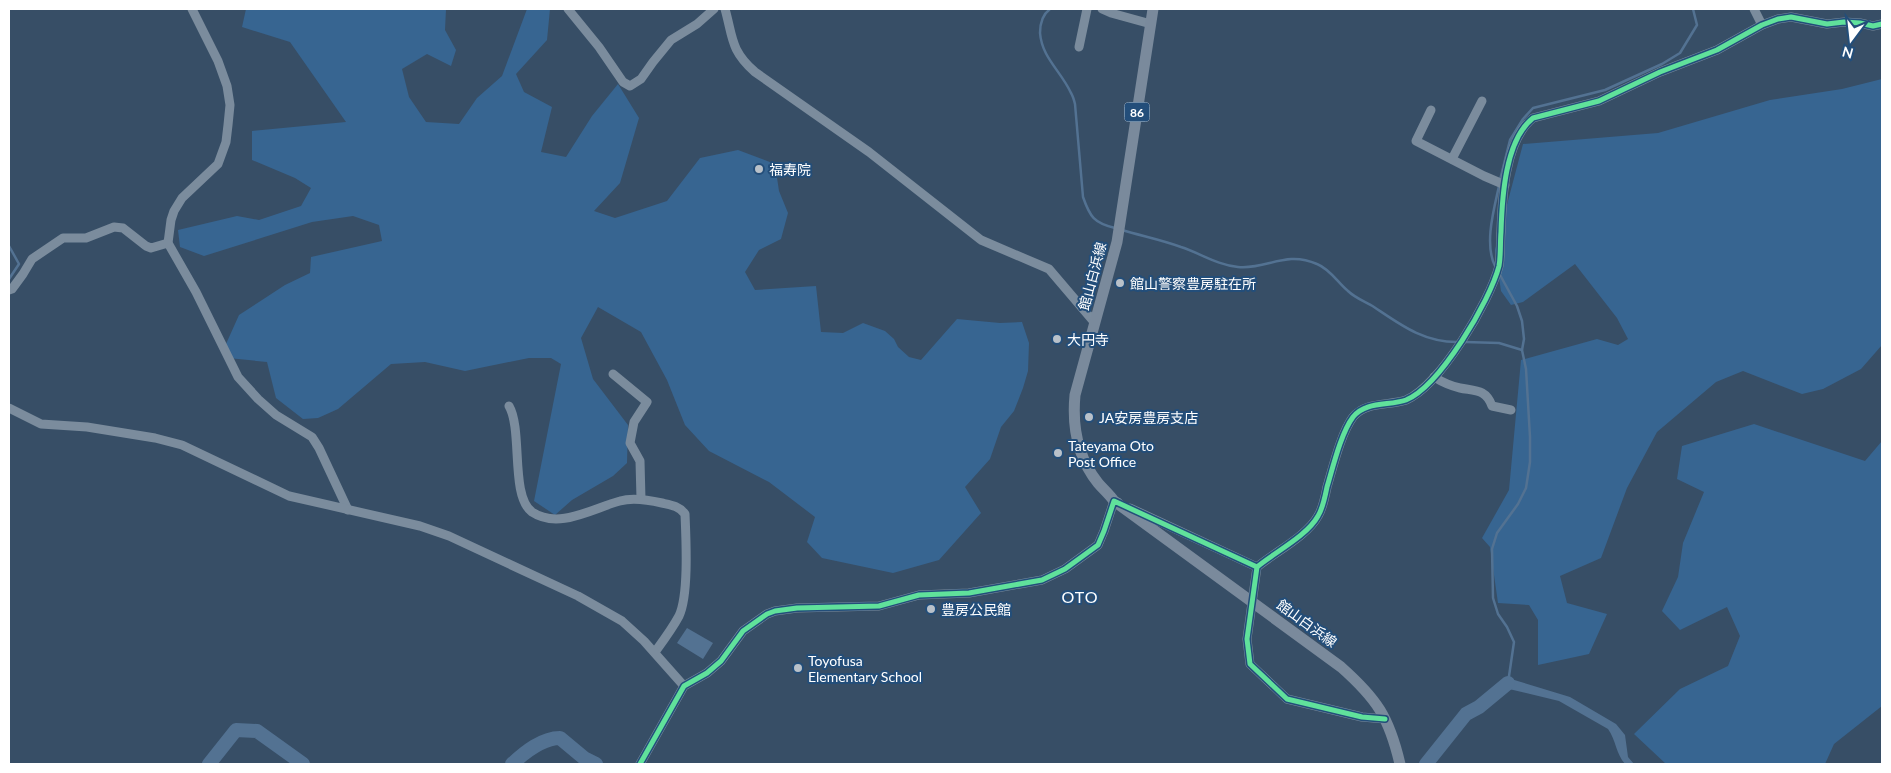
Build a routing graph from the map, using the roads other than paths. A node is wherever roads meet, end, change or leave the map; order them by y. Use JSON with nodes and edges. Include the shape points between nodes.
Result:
{"nodes":[{"id":1,"x":192,"y":9,"type":"edge"},
{"id":2,"x":568,"y":9,"type":"edge"},
{"id":3,"x":714,"y":9,"type":"edge"},
{"id":4,"x":724,"y":9,"type":"edge"},
{"id":5,"x":1087,"y":9,"type":"edge"},
{"id":6,"x":1102,"y":9,"type":"edge"},
{"id":7,"x":1153,"y":9,"type":"edge"},
{"id":8,"x":1754,"y":9,"type":"edge"},
{"id":9,"x":1151,"y":24,"type":"junction"},
{"id":10,"x":1762,"y":24,"type":"junction"},
{"id":11,"x":1882,"y":24,"type":"edge"},
{"id":12,"x":1079,"y":47,"type":"dead end"},
{"id":13,"x":1482,"y":101,"type":"dead end"},
{"id":14,"x":1431,"y":110,"type":"dead end"},
{"id":15,"x":1452,"y":159,"type":"junction"},
{"id":16,"x":1500,"y":183,"type":"junction"},
{"id":17,"x":168,"y":243,"type":"junction"},
{"id":18,"x":9,"y":290,"type":"edge"},
{"id":19,"x":1095,"y":323,"type":"junction"},
{"id":20,"x":613,"y":374,"type":"dead end"},
{"id":21,"x":1434,"y":377,"type":"junction"},
{"id":22,"x":509,"y":406,"type":"dead end"},
{"id":23,"x":9,"y":408,"type":"edge"},
{"id":24,"x":1511,"y":410,"type":"dead end"},
{"id":25,"x":641,"y":499,"type":"junction"},
{"id":26,"x":1114,"y":501,"type":"junction"},
{"id":27,"x":348,"y":510,"type":"junction"},
{"id":28,"x":1257,"y":567,"type":"junction"},
{"id":29,"x":1252,"y":601,"type":"junction"},
{"id":30,"x":655,"y":652,"type":"junction"},
{"id":31,"x":684,"y":686,"type":"junction"},
{"id":32,"x":1385,"y":719,"type":"junction"},
{"id":33,"x":640,"y":764,"type":"edge"},
{"id":34,"x":1400,"y":764,"type":"edge"}],
"edges":[{"from":1,"to":17,"type":"street","via":[[227,86],[230,105],[228,126],[218,164],[182,198],[174,211]]},
{"from":2,"to":3,"type":"street","via":[[623,82],[630,86],[641,79],[672,40]]},
{"from":4,"to":19,"type":"street","via":[[732,43],[754,72],[869,152],[981,240],[1049,269]]},
{"from":5,"to":12,"type":"street"},
{"from":6,"to":9,"type":"street"},
{"from":7,"to":9,"type":"main road","name":"館山白浜線","number":"86"},
{"from":8,"to":10,"type":"street"},
{"from":9,"to":19,"type":"main road","name":"館山白浜線","number":"86","via":[[1117,242]]},
{"from":10,"to":11,"type":"street","via":[[1791,17],[1827,24]]},
{"from":10,"to":16,"type":"street","via":[[1717,50],[1599,101],[1533,118],[1514,146]]},
{"from":13,"to":15,"type":"street"},
{"from":14,"to":15,"type":"street","via":[[1416,141]]},
{"from":15,"to":16,"type":"street"},
{"from":16,"to":21,"type":"street","via":[[1499,265],[1482,307],[1455,351]]},
{"from":17,"to":18,"type":"street","via":[[151,248],[123,228],[114,227],[86,238],[63,238],[32,259]]},
{"from":17,"to":27,"type":"street","via":[[238,377],[276,416],[312,437]]},
{"from":19,"to":26,"type":"main road","name":"館山白浜線","number":"86","via":[[1075,395],[1074,425],[1076,440],[1089,469]]},
{"from":20,"to":25,"type":"street","via":[[647,402],[634,422],[630,443],[640,461]]},
{"from":21,"to":24,"type":"street","via":[[1458,388],[1480,391],[1489,398],[1492,406]]},
{"from":21,"to":28,"type":"street","via":[[1416,395],[1360,409],[1353,416],[1334,462],[1318,516],[1308,528]]},
{"from":22,"to":25,"type":"street","via":[[515,420],[518,474],[524,503],[531,511],[540,516],[561,519],[621,500]]},
{"from":23,"to":27,"type":"street","via":[[41,424],[88,427],[182,445],[289,496]]},
{"from":25,"to":30,"type":"street","via":[[673,505],[685,514],[686,560],[680,614]]},
{"from":26,"to":28,"type":"street"},
{"from":26,"to":29,"type":"main road","name":"館山白浜線","number":"86"},
{"from":26,"to":31,"type":"street","via":[[1098,545],[1065,569],[1042,580],[969,593],[919,595],[879,606],[775,611],[744,631],[721,661],[707,673]]},
{"from":27,"to":30,"type":"street","via":[[436,531],[543,579],[622,621]]},
{"from":28,"to":29,"type":"street"},
{"from":29,"to":32,"type":"main road","name":"館山白浜線","number":"86","via":[[1341,667],[1364,688]]},
{"from":29,"to":32,"type":"street","via":[[1247,639],[1250,664],[1287,699],[1362,717]]},
{"from":30,"to":31,"type":"street"},
{"from":31,"to":33,"type":"street"},
{"from":32,"to":34,"type":"main road","name":"館山白浜線","number":"86"}]}
